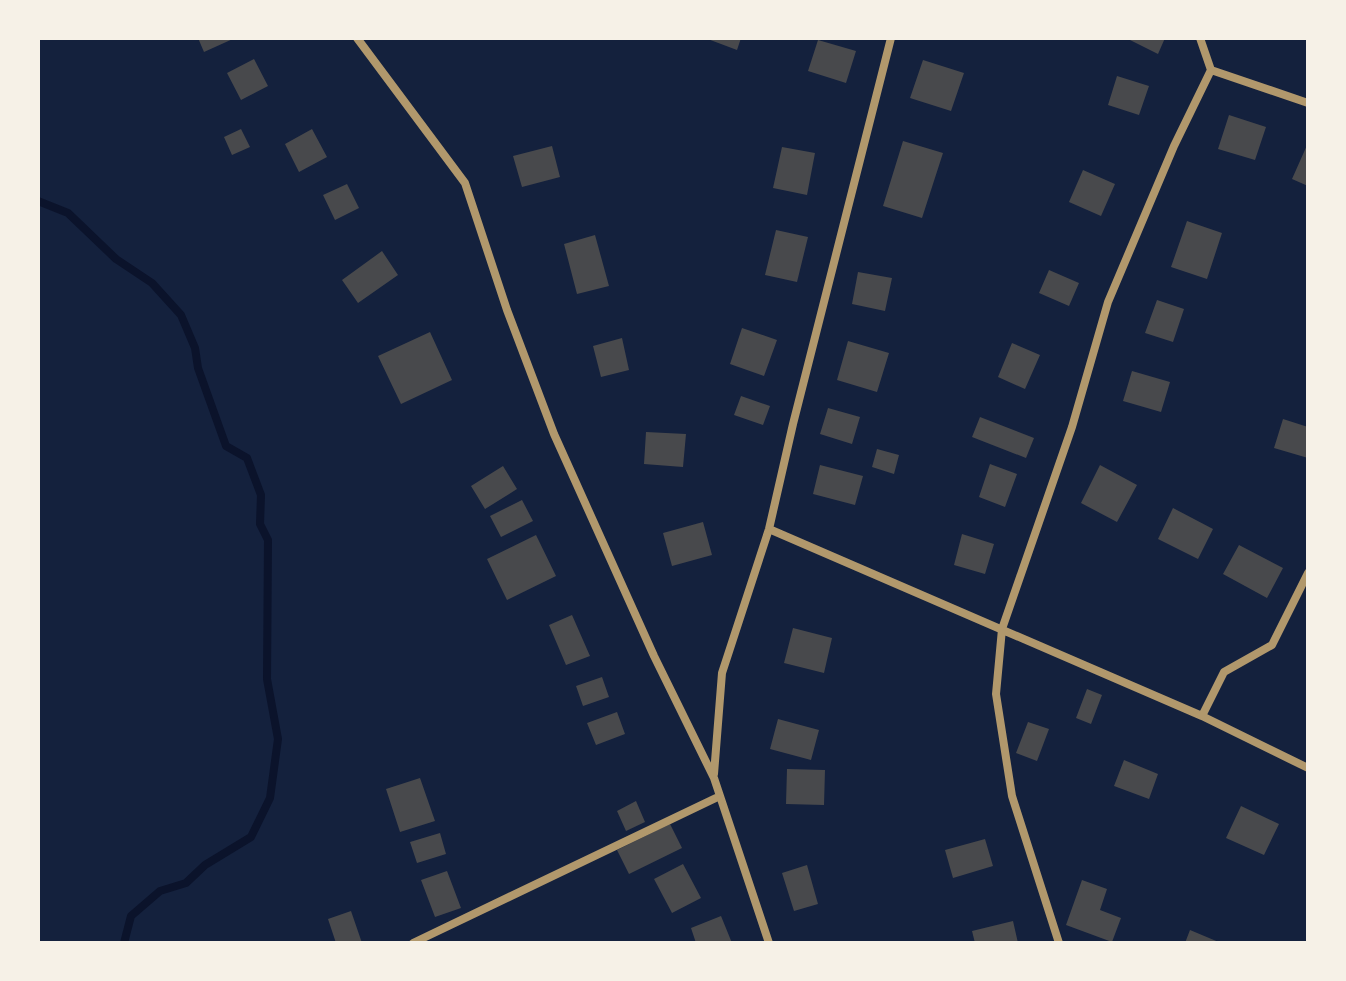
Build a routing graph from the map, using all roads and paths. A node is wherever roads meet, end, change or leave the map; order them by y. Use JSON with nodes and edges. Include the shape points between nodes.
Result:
{"nodes":[{"id":1,"x":357,"y":38,"type":"edge"},
{"id":2,"x":891,"y":38,"type":"edge"},
{"id":3,"x":1200,"y":38,"type":"edge"},
{"id":4,"x":1211,"y":70,"type":"junction"},
{"id":5,"x":1308,"y":103,"type":"edge"},
{"id":6,"x":769,"y":529,"type":"junction"},
{"id":7,"x":1308,"y":573,"type":"edge"},
{"id":8,"x":1002,"y":629,"type":"junction"},
{"id":9,"x":1202,"y":716,"type":"junction"},
{"id":10,"x":1308,"y":768,"type":"edge"},
{"id":11,"x":714,"y":778,"type":"junction"},
{"id":12,"x":720,"y":796,"type":"junction"},
{"id":13,"x":413,"y":943,"type":"edge"},
{"id":14,"x":769,"y":943,"type":"edge"},
{"id":15,"x":1059,"y":943,"type":"edge"}],
"edges":[{"from":1,"to":11,"type":"street","via":[[465,183],[554,434]]},
{"from":2,"to":6,"type":"street"},
{"from":3,"to":4,"type":"street"},
{"from":4,"to":5,"type":"street"},
{"from":4,"to":8,"type":"street","via":[[1108,302],[1072,427]]},
{"from":6,"to":8,"type":"street"},
{"from":6,"to":11,"type":"street","via":[[722,673]]},
{"from":7,"to":9,"type":"street","via":[[1272,645],[1224,672]]},
{"from":8,"to":9,"type":"street"},
{"from":8,"to":15,"type":"street","via":[[996,694],[1012,796]]},
{"from":9,"to":10,"type":"street"},
{"from":11,"to":12,"type":"street"},
{"from":12,"to":13,"type":"street"},
{"from":12,"to":14,"type":"street"}]}
